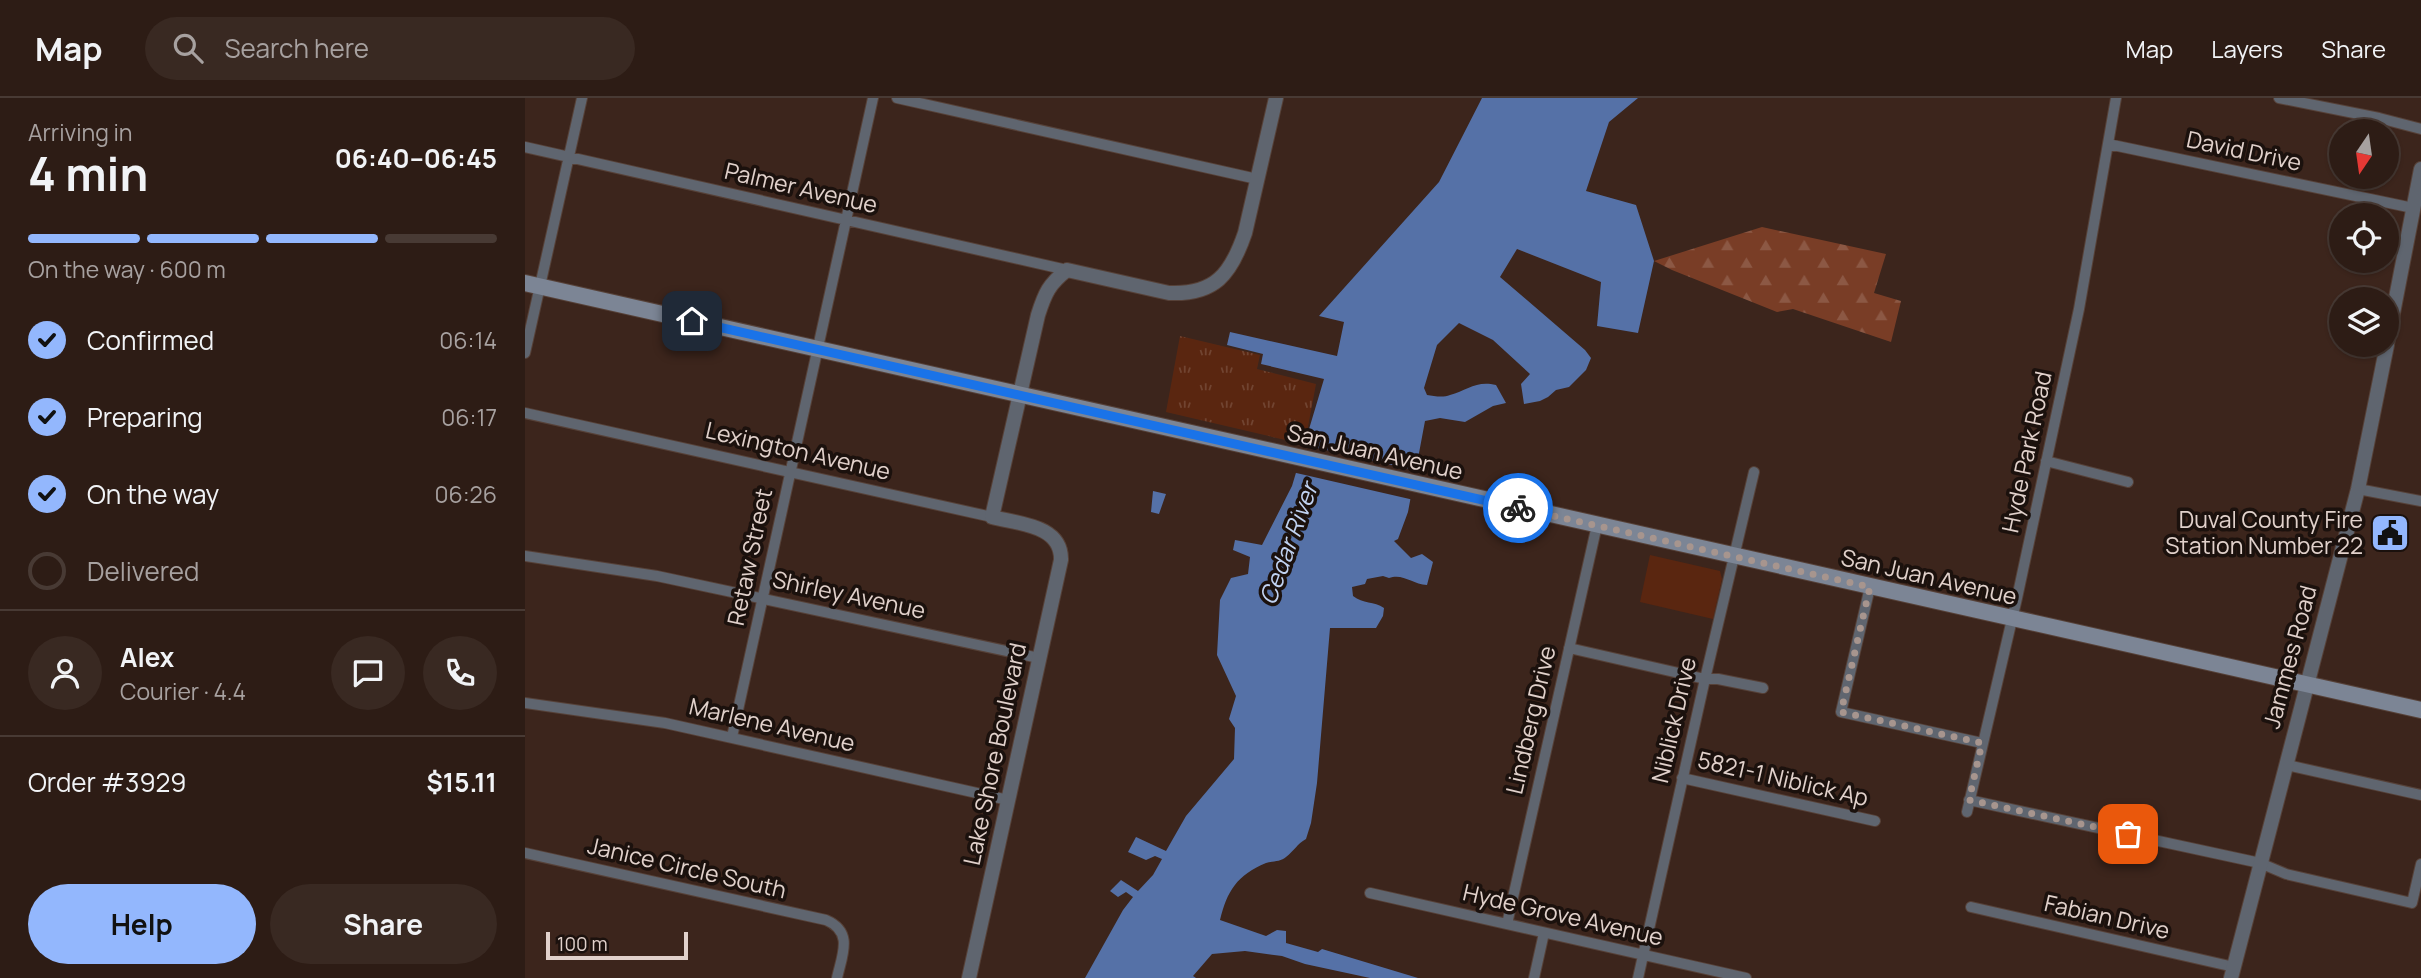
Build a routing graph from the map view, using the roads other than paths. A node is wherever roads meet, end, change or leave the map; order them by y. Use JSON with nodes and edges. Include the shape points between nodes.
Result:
{"nodes":[{"id":1,"x":582,"y":98,"type":"edge"},
{"id":2,"x":873,"y":98,"type":"edge"},
{"id":3,"x":897,"y":98,"type":"edge"},
{"id":4,"x":1276,"y":98,"type":"edge"},
{"id":5,"x":2116,"y":98,"type":"edge"},
{"id":6,"x":2279,"y":98,"type":"edge"},
{"id":7,"x":2421,"y":129,"type":"edge"},
{"id":8,"x":2108,"y":144,"type":"junction"},
{"id":9,"x":525,"y":147,"type":"edge"},
{"id":10,"x":569,"y":157,"type":"junction"},
{"id":11,"x":2421,"y":169,"type":"edge"},
{"id":12,"x":1257,"y":179,"type":"junction"},
{"id":13,"x":2413,"y":208,"type":"junction"},
{"id":14,"x":846,"y":220,"type":"junction"},
{"id":15,"x":1067,"y":270,"type":"junction"},
{"id":16,"x":532,"y":285,"type":"edge"},
{"id":17,"x":2398,"y":287,"type":"edge"},
{"id":18,"x":817,"y":350,"type":"junction"},
{"id":19,"x":525,"y":353,"type":"edge"},
{"id":20,"x":2385,"y":357,"type":"edge"},
{"id":21,"x":1019,"y":395,"type":"junction"},
{"id":22,"x":525,"y":413,"type":"edge"},
{"id":23,"x":2046,"y":461,"type":"junction"},
{"id":24,"x":1754,"y":472,"type":"dead end"},
{"id":25,"x":790,"y":473,"type":"junction"},
{"id":26,"x":2128,"y":482,"type":"dead end"},
{"id":27,"x":2358,"y":489,"type":"junction"},
{"id":28,"x":2421,"y":501,"type":"edge"},
{"id":29,"x":992,"y":517,"type":"junction"},
{"id":30,"x":1597,"y":525,"type":"junction"},
{"id":31,"x":1057,"y":540,"type":"joint"},
{"id":32,"x":525,"y":556,"type":"edge"},
{"id":33,"x":1734,"y":556,"type":"junction"},
{"id":34,"x":1870,"y":587,"type":"junction"},
{"id":35,"x":763,"y":598,"type":"junction"},
{"id":36,"x":2012,"y":619,"type":"junction"},
{"id":37,"x":1569,"y":648,"type":"junction"},
{"id":38,"x":1039,"y":658,"type":"junction"},
{"id":39,"x":1705,"y":679,"type":"junction"},
{"id":40,"x":2306,"y":685,"type":"junction"},
{"id":41,"x":1763,"y":688,"type":"dead end"},
{"id":42,"x":525,"y":703,"type":"edge"},
{"id":43,"x":2421,"y":710,"type":"edge"},
{"id":44,"x":732,"y":737,"type":"junction"},
{"id":45,"x":1982,"y":743,"type":"junction"},
{"id":46,"x":2287,"y":765,"type":"junction"},
{"id":47,"x":1682,"y":778,"type":"junction"},
{"id":48,"x":2421,"y":795,"type":"edge"},
{"id":49,"x":1008,"y":800,"type":"junction"},
{"id":50,"x":1875,"y":821,"type":"dead end"},
{"id":51,"x":525,"y":853,"type":"edge"},
{"id":52,"x":2260,"y":863,"type":"junction"},
{"id":53,"x":2421,"y":864,"type":"edge"},
{"id":54,"x":1370,"y":893,"type":"dead end"},
{"id":55,"x":1971,"y":907,"type":"dead end"},
{"id":56,"x":1507,"y":924,"type":"junction"},
{"id":57,"x":1544,"y":933,"type":"junction"},
{"id":58,"x":1643,"y":955,"type":"junction"},
{"id":59,"x":2232,"y":973,"type":"edge"},
{"id":60,"x":837,"y":978,"type":"edge"},
{"id":61,"x":969,"y":978,"type":"edge"},
{"id":62,"x":1534,"y":978,"type":"edge"},
{"id":63,"x":1638,"y":978,"type":"edge"},
{"id":64,"x":1746,"y":978,"type":"edge"}],
"edges":[{"from":1,"to":10,"type":"street"},
{"from":2,"to":14,"type":"street","name":"Retaw Street"},
{"from":3,"to":12,"type":"street"},
{"from":4,"to":12,"type":"street"},
{"from":5,"to":8,"type":"street","name":"Hyde Park Road"},
{"from":6,"to":7,"type":"street"},
{"from":8,"to":13,"type":"street","name":"David Drive"},
{"from":8,"to":23,"type":"street","name":"Hyde Park Road"},
{"from":9,"to":10,"type":"street","name":"Palmer Avenue"},
{"from":10,"to":14,"type":"street","name":"Palmer Avenue"},
{"from":10,"to":16,"type":"street"},
{"from":11,"to":13,"type":"street","name":"Jammes Road"},
{"from":12,"to":15,"type":"street","via":[[1238,253],[1212,285],[1169,293]]},
{"from":13,"to":17,"type":"street","name":"Jammes Road"},
{"from":14,"to":15,"type":"street","name":"Palmer Avenue"},
{"from":14,"to":18,"type":"street","name":"Retaw Street"},
{"from":15,"to":21,"type":"street","via":[[1045,292]]},
{"from":16,"to":18,"type":"main road","name":"San Juan Avenue"},
{"from":16,"to":19,"type":"street"},
{"from":18,"to":21,"type":"main road","name":"San Juan Avenue"},
{"from":18,"to":25,"type":"street","name":"Retaw Street"},
{"from":20,"to":27,"type":"street","name":"Jammes Road"},
{"from":21,"to":29,"type":"street"},
{"from":21,"to":30,"type":"main road","name":"San Juan Avenue"},
{"from":22,"to":25,"type":"street","name":"Lexington Avenue"},
{"from":23,"to":26,"type":"street"},
{"from":23,"to":36,"type":"street","name":"Hyde Park Road"},
{"from":24,"to":33,"type":"street","name":"Niblick Drive"},
{"from":25,"to":29,"type":"street","name":"Lexington Avenue"},
{"from":25,"to":35,"type":"street","name":"Retaw Street"},
{"from":27,"to":28,"type":"street"},
{"from":27,"to":40,"type":"street","name":"Jammes Road"},
{"from":29,"to":31,"type":"street","name":"Lexington Avenue","via":[[1041,529]]},
{"from":30,"to":33,"type":"main road","name":"San Juan Avenue"},
{"from":30,"to":37,"type":"street","name":"Lindberg Drive"},
{"from":31,"to":38,"type":"street","name":"Lake Shore Boulevard","via":[[1061,560]]},
{"from":32,"to":35,"type":"street","name":"Shirley Avenue"},
{"from":33,"to":34,"type":"main road","name":"San Juan Avenue"},
{"from":33,"to":39,"type":"street","name":"Niblick Drive"},
{"from":34,"to":36,"type":"main road","name":"San Juan Avenue"},
{"from":34,"to":45,"type":"street","via":[[1841,712]]},
{"from":35,"to":38,"type":"street","name":"Shirley Avenue"},
{"from":35,"to":44,"type":"street","name":"Retaw Street"},
{"from":36,"to":40,"type":"main road","name":"San Juan Avenue"},
{"from":36,"to":45,"type":"street","name":"Hyde Park Road"},
{"from":37,"to":39,"type":"street"},
{"from":37,"to":56,"type":"street","name":"Lindberg Drive"},
{"from":38,"to":49,"type":"street","name":"Lake Shore Boulevard"},
{"from":39,"to":41,"type":"street"},
{"from":39,"to":47,"type":"street","name":"Niblick Drive"},
{"from":40,"to":43,"type":"main road","name":"San Juan Avenue"},
{"from":40,"to":46,"type":"street","name":"Jammes Road"},
{"from":42,"to":44,"type":"street","name":"Marlene Avenue","via":[[623,715]]},
{"from":44,"to":49,"type":"street","name":"Marlene Avenue"},
{"from":45,"to":52,"type":"street","name":"Hyde Park Road","via":[[1968,806]]},
{"from":46,"to":48,"type":"street"},
{"from":46,"to":52,"type":"street","name":"Jammes Road"},
{"from":47,"to":50,"type":"street","name":"5821-1 Niblick Ap"},
{"from":47,"to":58,"type":"street","name":"Niblick Drive"},
{"from":49,"to":61,"type":"street","name":"Lake Shore Boulevard"},
{"from":51,"to":60,"type":"street","name":"Janice Circle South","via":[[826,920],[843,934]]},
{"from":52,"to":53,"type":"street","via":[[2287,874],[2412,903]]},
{"from":52,"to":59,"type":"street","name":"Jammes Road"},
{"from":54,"to":56,"type":"street","name":"Hyde Grove Avenue"},
{"from":55,"to":59,"type":"street","name":"Fabian Drive"},
{"from":56,"to":57,"type":"street","name":"Hyde Grove Avenue"},
{"from":57,"to":58,"type":"street","name":"Hyde Grove Avenue"},
{"from":57,"to":62,"type":"street"},
{"from":58,"to":63,"type":"street","name":"Niblick Drive"},
{"from":58,"to":64,"type":"street","name":"Hyde Grove Avenue"}]}
